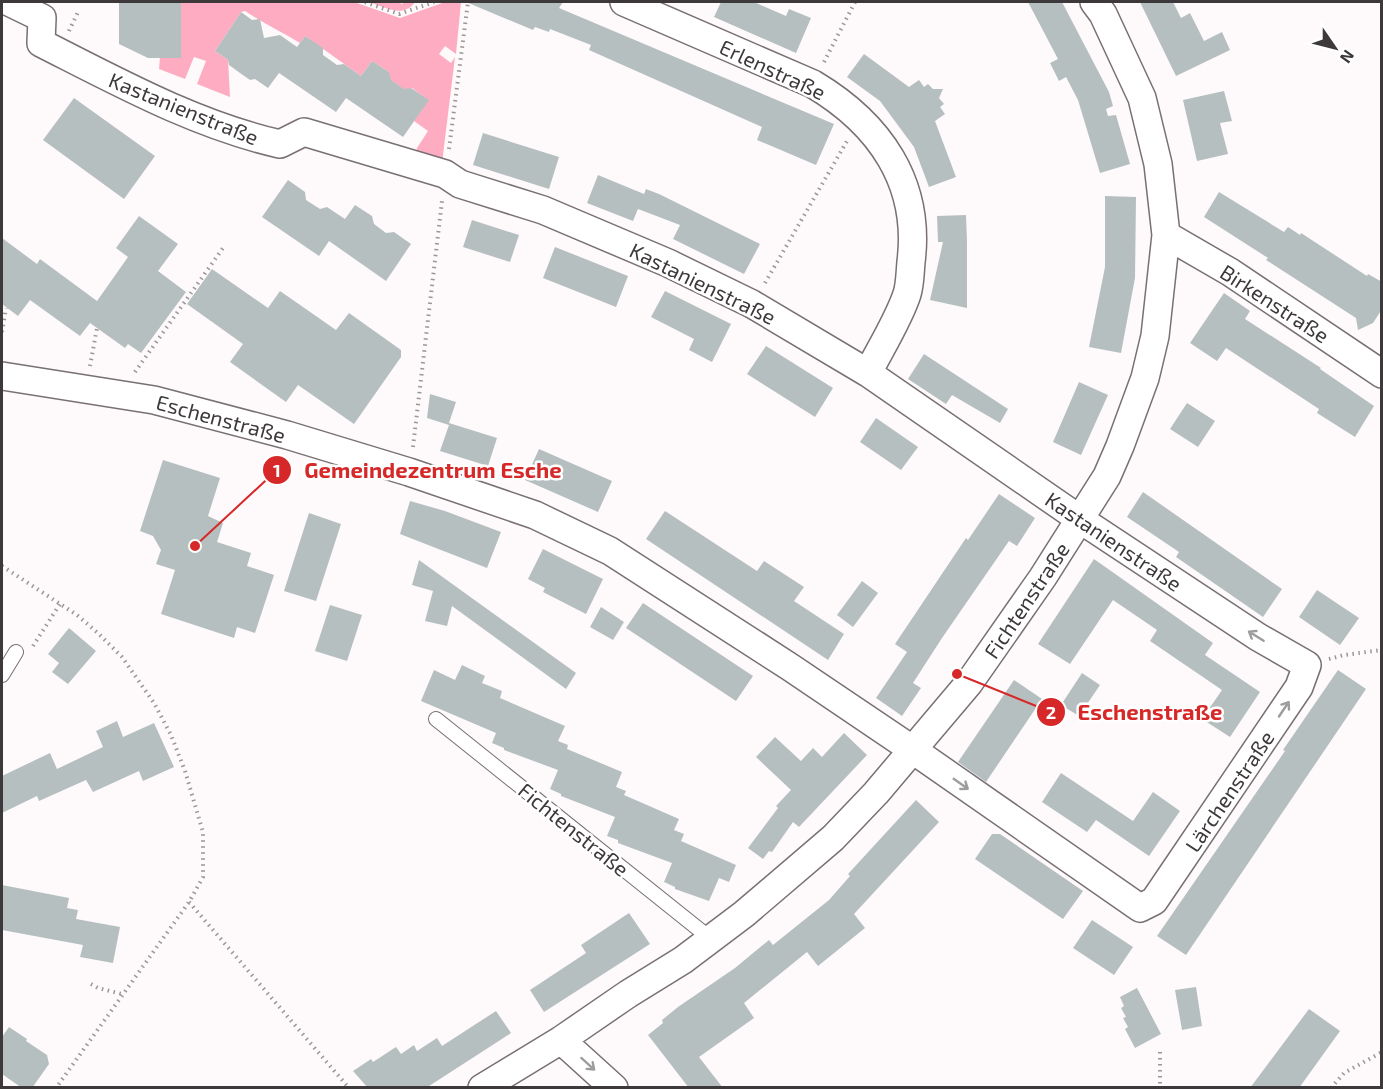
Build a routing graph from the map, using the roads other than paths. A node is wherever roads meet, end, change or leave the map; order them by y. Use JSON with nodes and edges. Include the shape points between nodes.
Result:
{"nodes":[{"id":1,"x":9,"y":2,"type":"edge"},
{"id":2,"x":624,"y":2,"type":"edge"},
{"id":3,"x":1094,"y":2,"type":"edge"},
{"id":4,"x":1166,"y":236,"type":"junction"},
{"id":5,"x":868,"y":373,"type":"junction"},
{"id":6,"x":1382,"y":374,"type":"edge"},
{"id":7,"x":2,"y":376,"type":"edge"},
{"id":8,"x":1081,"y":520,"type":"junction"},
{"id":9,"x":16,"y":652,"type":"road end"},
{"id":10,"x":1307,"y":665,"type":"joint"},
{"id":11,"x":2,"y":675,"type":"edge"},
{"id":12,"x":436,"y":719,"type":"dead end"},
{"id":13,"x":914,"y":750,"type":"junction"},
{"id":14,"x":1140,"y":908,"type":"joint"},
{"id":15,"x":711,"y":939,"type":"junction"},
{"id":16,"x":561,"y":1040,"type":"junction"},
{"id":17,"x":482,"y":1088,"type":"edge"},
{"id":18,"x":614,"y":1088,"type":"edge"}],
"edges":[{"from":1,"to":5,"type":"street","name":"Kastanienstraße","via":[[42,18],[41,43],[153,98],[242,135],[280,144],[304,132],[445,174],[460,184],[543,210],[658,258],[752,304]]},
{"from":2,"to":5,"type":"street","name":"Erlenstraße","via":[[813,84],[860,120],[892,159],[912,211],[914,239],[908,293]]},
{"from":3,"to":4,"type":"street","name":"Fichtenstraße","via":[[1142,98],[1158,164]]},
{"from":4,"to":6,"type":"street","name":"Birkenstraße","via":[[1230,272]]},
{"from":4,"to":8,"type":"street","name":"Fichtenstraße","via":[[1155,336],[1145,378],[1107,476]]},
{"from":5,"to":8,"type":"street","name":"Kastanienstraße"},
{"from":7,"to":13,"type":"street","name":"Eschenstraße","via":[[154,400],[287,435],[535,515],[610,551]]},
{"from":10,"to":8,"type":"street","name":"Kastanienstraße","one_way":true},
{"from":8,"to":13,"type":"street","name":"Fichtenstraße","via":[[969,683]]},
{"from":9,"to":11,"type":"lane"},
{"from":14,"to":10,"type":"street","name":"Lärchenstraße","one_way":true,"via":[[1154,901],[1299,687]]},
{"from":12,"to":15,"type":"lane","name":"Fichtenstraße"},
{"from":13,"to":14,"type":"street","name":"Eschenstraße","one_way":true},
{"from":13,"to":15,"type":"street","name":"Fichtenstraße","via":[[833,838]]},
{"from":15,"to":16,"type":"street","name":"Fichtenstraße"},
{"from":16,"to":17,"type":"street","name":"Fichtenstraße"},
{"from":16,"to":18,"type":"street","one_way":true}]}
